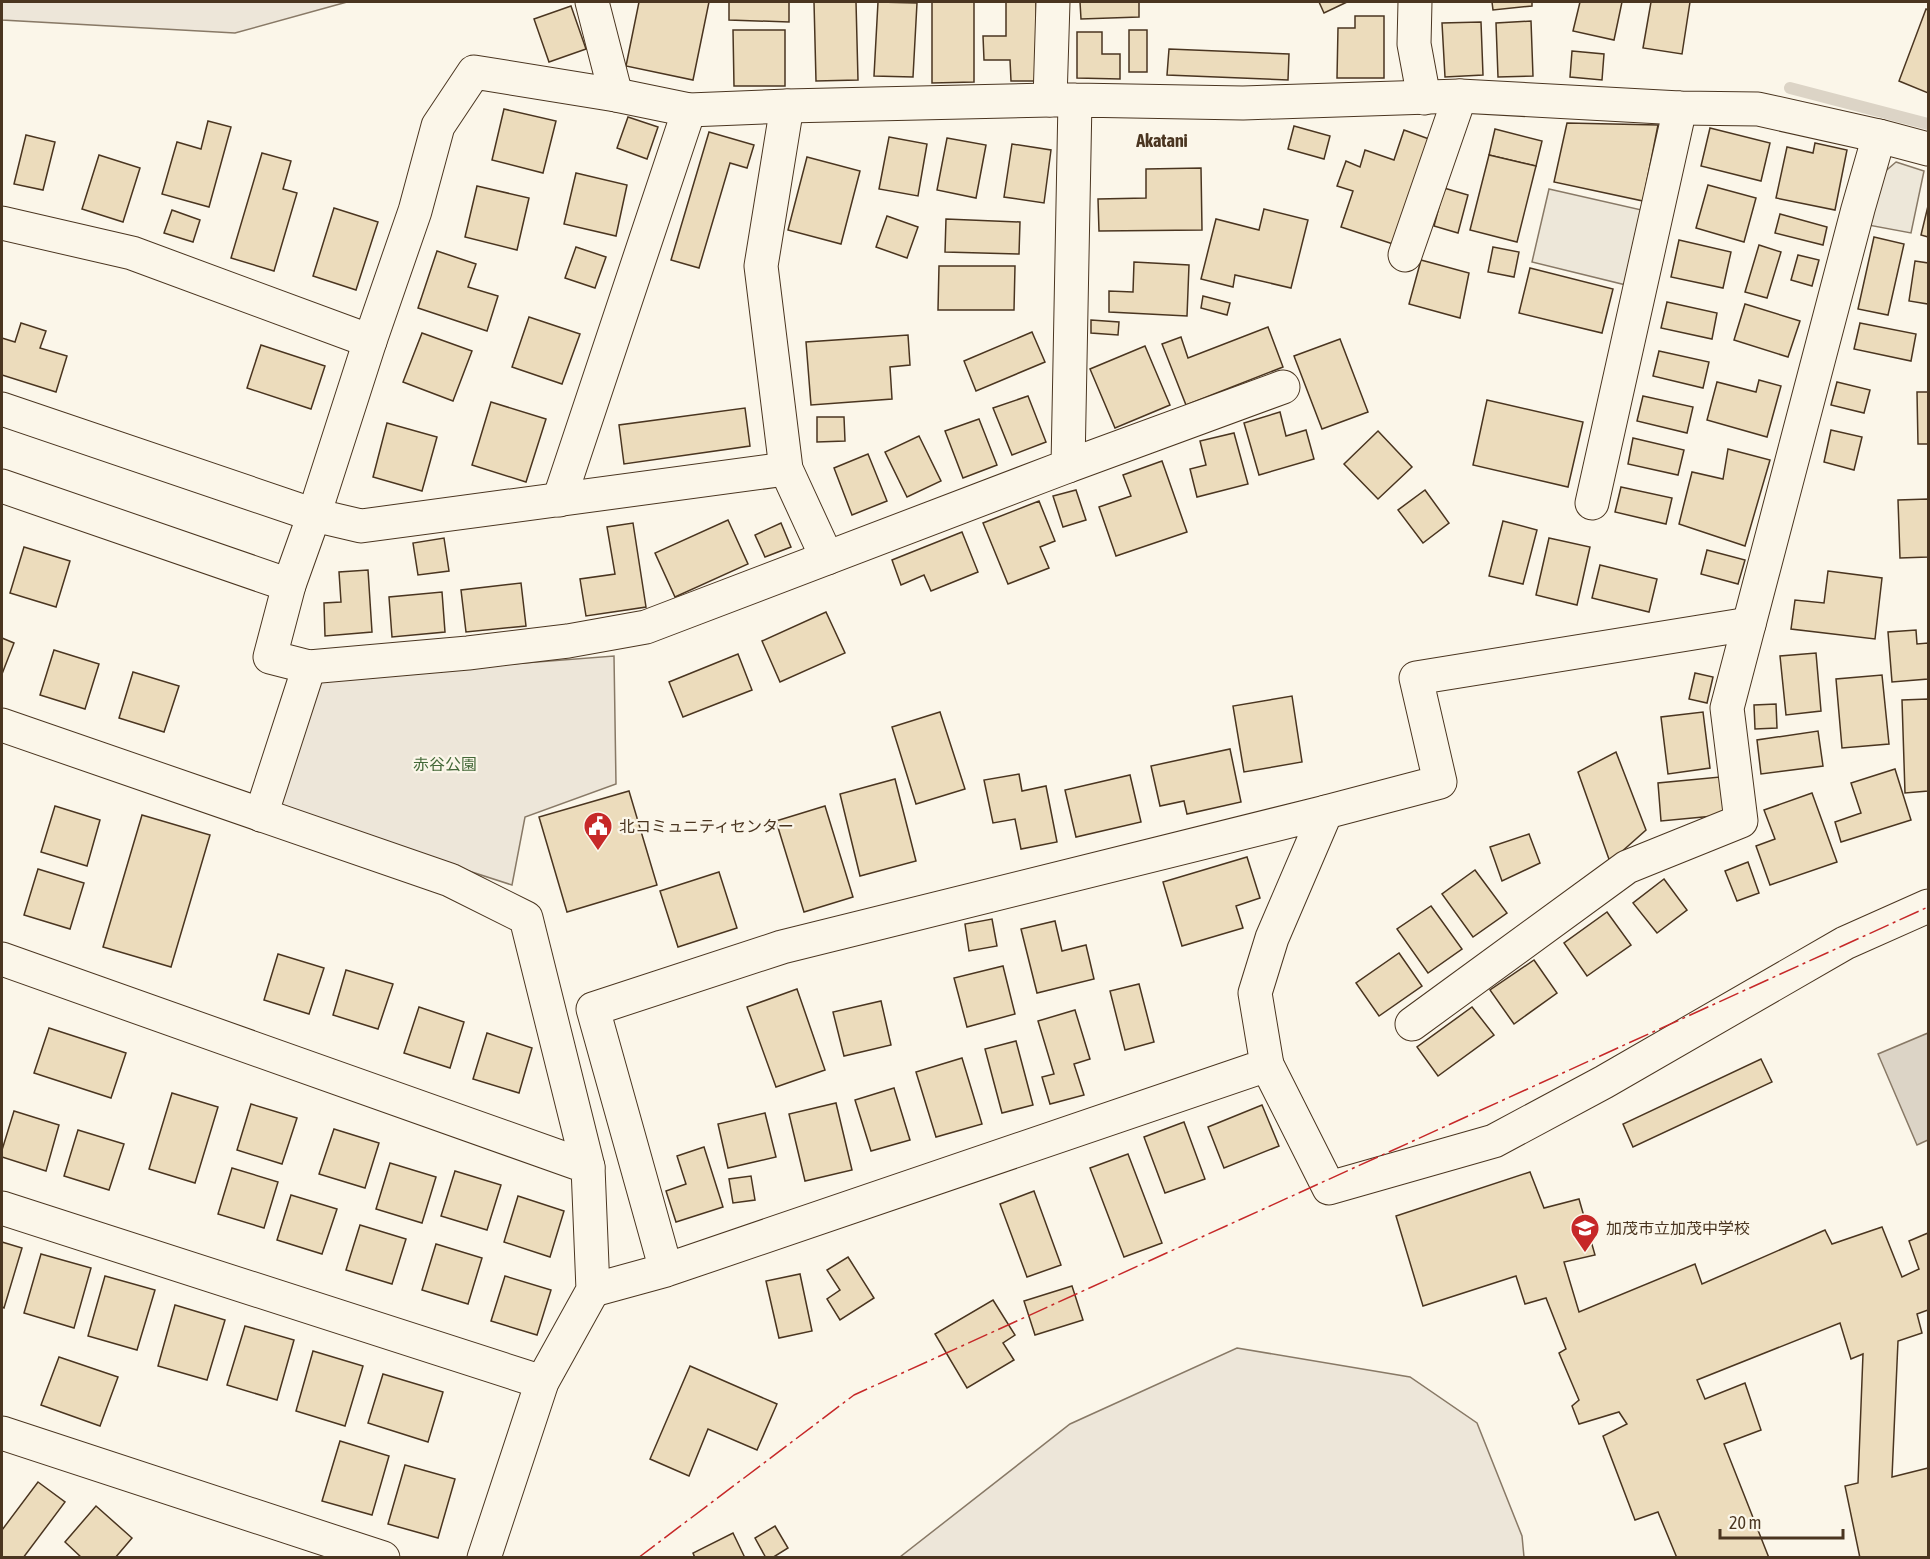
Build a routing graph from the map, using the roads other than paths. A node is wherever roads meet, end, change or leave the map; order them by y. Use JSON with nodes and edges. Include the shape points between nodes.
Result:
{"nodes":[{"id":1,"x":592,"y":2,"type":"edge"},
{"id":2,"x":1053,"y":2,"type":"edge"},
{"id":3,"x":1415,"y":2,"type":"edge"},
{"id":4,"x":616,"y":95,"type":"junction"},
{"id":5,"x":1460,"y":96,"type":"junction"},
{"id":6,"x":1424,"y":98,"type":"junction"},
{"id":7,"x":1063,"y":100,"type":"junction"},
{"id":8,"x":787,"y":106,"type":"junction"},
{"id":9,"x":1680,"y":108,"type":"junction"},
{"id":10,"x":689,"y":110,"type":"junction"},
{"id":11,"x":1879,"y":136,"type":"junction"},
{"id":12,"x":1929,"y":149,"type":"edge"},
{"id":13,"x":2,"y":223,"type":"edge"},
{"id":14,"x":1405,"y":255,"type":"dead end"},
{"id":15,"x":370,"y":341,"type":"junction"},
{"id":16,"x":1282,"y":387,"type":"dead end"},
{"id":17,"x":2,"y":409,"type":"edge"},
{"id":18,"x":1068,"y":466,"type":"junction"},
{"id":19,"x":786,"y":469,"type":"junction"},
{"id":20,"x":2,"y":486,"type":"edge"},
{"id":21,"x":559,"y":500,"type":"junction"},
{"id":22,"x":1592,"y":503,"type":"dead end"},
{"id":23,"x":314,"y":515,"type":"junction"},
{"id":24,"x":827,"y":558,"type":"junction"},
{"id":25,"x":289,"y":585,"type":"junction"},
{"id":26,"x":1749,"y":624,"type":"junction"},
{"id":27,"x":309,"y":668,"type":"junction"},
{"id":28,"x":2,"y":725,"type":"edge"},
{"id":29,"x":1326,"y":812,"type":"junction"},
{"id":30,"x":261,"y":815,"type":"junction"},
{"id":31,"x":1929,"y":906,"type":"edge"},
{"id":32,"x":2,"y":959,"type":"edge"},
{"id":33,"x":1412,"y":1024,"type":"dead end"},
{"id":34,"x":1267,"y":1065,"type":"junction"},
{"id":35,"x":588,"y":1167,"type":"junction"},
{"id":36,"x":2,"y":1208,"type":"edge"},
{"id":37,"x":666,"y":1270,"type":"junction"},
{"id":38,"x":593,"y":1290,"type":"junction"},
{"id":39,"x":542,"y":1382,"type":"junction"},
{"id":40,"x":2,"y":1433,"type":"edge"},
{"id":41,"x":383,"y":1557,"type":"edge"},
{"id":42,"x":484,"y":1557,"type":"edge"}],
"edges":[{"from":1,"to":4,"type":"street"},
{"from":2,"to":7,"type":"street"},
{"from":3,"to":6,"type":"street","via":[[1414,44]]},
{"from":4,"to":10,"type":"street"},
{"from":4,"to":15,"type":"street","via":[[474,72],[438,126],[415,211]]},
{"from":5,"to":6,"type":"street"},
{"from":5,"to":9,"type":"street"},
{"from":5,"to":14,"type":"street"},
{"from":6,"to":7,"type":"street","via":[[1244,103]]},
{"from":7,"to":8,"type":"street"},
{"from":7,"to":18,"type":"street"},
{"from":8,"to":10,"type":"street"},
{"from":8,"to":19,"type":"street","via":[[761,266]]},
{"from":9,"to":11,"type":"street","via":[[1758,109]]},
{"from":9,"to":22,"type":"street"},
{"from":10,"to":21,"type":"street"},
{"from":11,"to":12,"type":"street"},
{"from":11,"to":26,"type":"street"},
{"from":13,"to":15,"type":"street","via":[[132,253]]},
{"from":15,"to":23,"type":"street"},
{"from":16,"to":18,"type":"street"},
{"from":17,"to":23,"type":"street"},
{"from":18,"to":24,"type":"street"},
{"from":19,"to":21,"type":"street"},
{"from":19,"to":24,"type":"street"},
{"from":20,"to":25,"type":"street"},
{"from":21,"to":23,"type":"street","via":[[361,526]]},
{"from":23,"to":25,"type":"street"},
{"from":24,"to":27,"type":"street","via":[[646,627],[534,645]]},
{"from":25,"to":27,"type":"street","via":[[270,657]]},
{"from":26,"to":29,"type":"street","via":[[1416,678],[1440,782]]},
{"from":26,"to":33,"type":"street","via":[[1727,708],[1741,821],[1627,867]]},
{"from":27,"to":30,"type":"street"},
{"from":28,"to":30,"type":"street"},
{"from":29,"to":34,"type":"street","via":[[1272,938],[1255,993]]},
{"from":29,"to":37,"type":"street","via":[[782,947],[593,1009]]},
{"from":30,"to":35,"type":"street","via":[[450,880],[526,918]]},
{"from":31,"to":34,"type":"street","via":[[1845,944],[1494,1141],[1329,1188]]},
{"from":32,"to":35,"type":"street"},
{"from":34,"to":37,"type":"street"},
{"from":35,"to":38,"type":"street"},
{"from":36,"to":39,"type":"street"},
{"from":37,"to":38,"type":"street"},
{"from":38,"to":39,"type":"street"},
{"from":39,"to":42,"type":"street"},
{"from":40,"to":41,"type":"street"}]}
